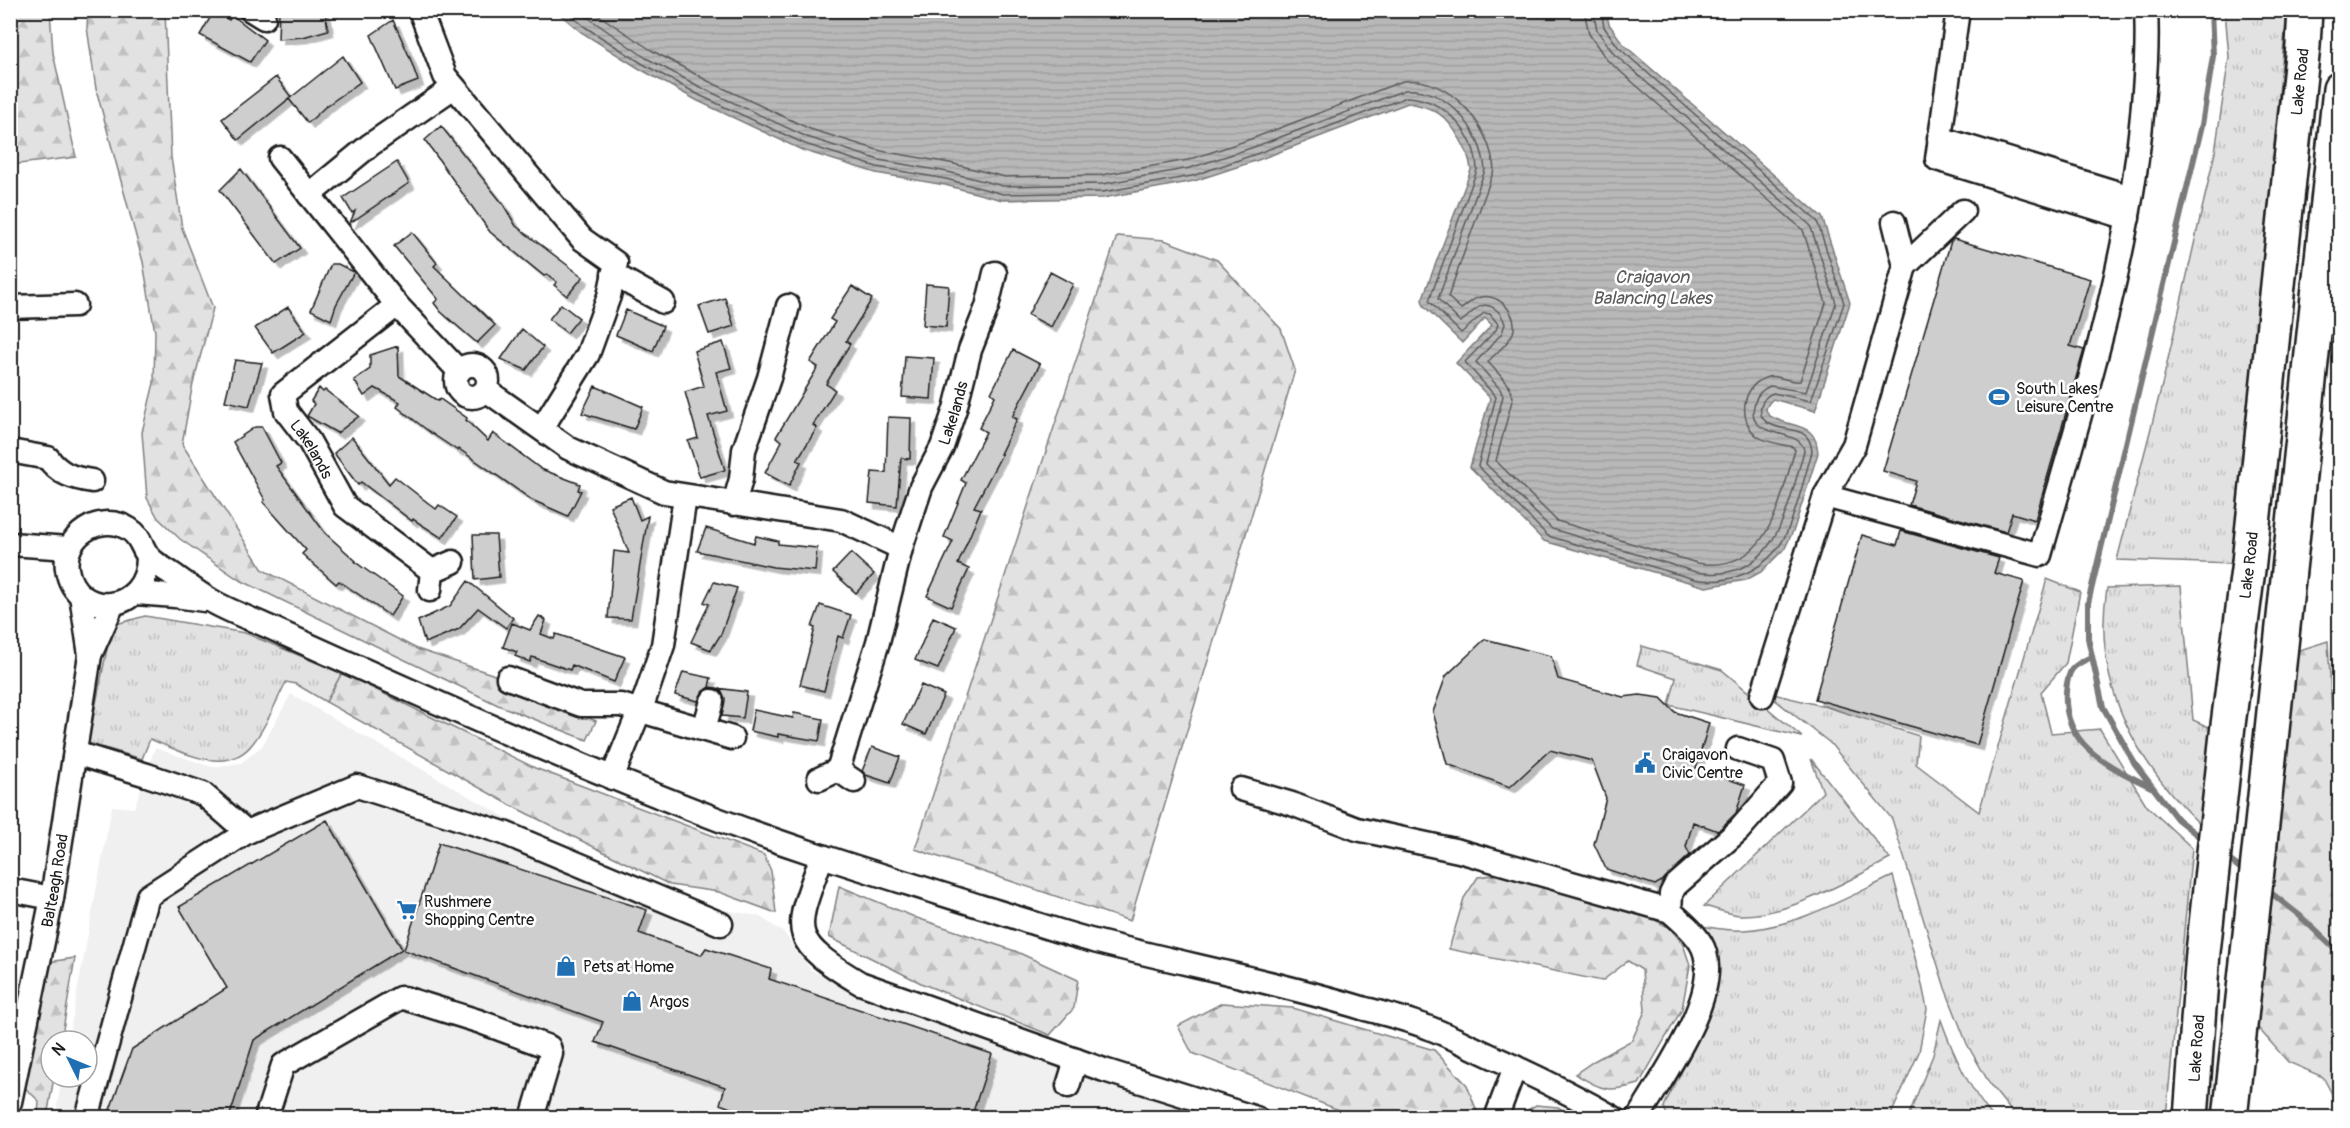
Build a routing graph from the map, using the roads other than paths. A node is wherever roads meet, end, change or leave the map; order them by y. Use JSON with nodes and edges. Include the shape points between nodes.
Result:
{"nodes":[{"id":1,"x":420,"y":10,"type":"edge"},
{"id":2,"x":1958,"y":10,"type":"edge"},
{"id":3,"x":2146,"y":10,"type":"edge"},
{"id":4,"x":2305,"y":10,"type":"edge"},
{"id":5,"x":454,"y":87,"type":"junction"},
{"id":6,"x":2340,"y":89,"type":"edge"},
{"id":7,"x":280,"y":158,"type":"dead end"},
{"id":8,"x":309,"y":195,"type":"junction"},
{"id":9,"x":2130,"y":208,"type":"junction"},
{"id":10,"x":1963,"y":212,"type":"dead end"},
{"id":11,"x":1894,"y":222,"type":"dead end"},
{"id":12,"x":2333,"y":226,"type":"edge"},
{"id":13,"x":1905,"y":266,"type":"junction"},
{"id":14,"x":995,"y":273,"type":"dead end"},
{"id":15,"x":613,"y":274,"type":"junction"},
{"id":16,"x":663,"y":302,"type":"dead end"},
{"id":17,"x":75,"y":305,"type":"dead end"},
{"id":18,"x":397,"y":305,"type":"junction"},
{"id":19,"x":788,"y":306,"type":"dead end"},
{"id":20,"x":10,"y":307,"type":"edge"},
{"id":21,"x":542,"y":428,"type":"junction"},
{"id":22,"x":10,"y":451,"type":"edge"},
{"id":23,"x":92,"y":481,"type":"dead end"},
{"id":24,"x":685,"y":496,"type":"junction"},
{"id":25,"x":1825,"y":496,"type":"junction"},
{"id":26,"x":734,"y":504,"type":"junction"},
{"id":27,"x":10,"y":544,"type":"edge"},
{"id":28,"x":69,"y":548,"type":"junction"},
{"id":29,"x":901,"y":548,"type":"junction"},
{"id":30,"x":148,"y":557,"type":"junction"},
{"id":31,"x":453,"y":562,"type":"dead end"},
{"id":32,"x":136,"y":593,"type":"junction"},
{"id":33,"x":81,"y":595,"type":"junction"},
{"id":34,"x":212,"y":602,"type":"junction"},
{"id":35,"x":113,"y":604,"type":"junction"},
{"id":36,"x":90,"y":655,"type":"junction"},
{"id":37,"x":508,"y":678,"type":"dead end"},
{"id":38,"x":1762,"y":696,"type":"dead end"},
{"id":39,"x":712,"y":701,"type":"dead end"},
{"id":40,"x":640,"y":709,"type":"junction"},
{"id":41,"x":704,"y":729,"type":"junction"},
{"id":42,"x":732,"y":738,"type":"dead end"},
{"id":43,"x":1738,"y":749,"type":"dead end"},
{"id":44,"x":75,"y":753,"type":"junction"},
{"id":45,"x":837,"y":777,"type":"dead end"},
{"id":46,"x":612,"y":778,"type":"junction"},
{"id":47,"x":1241,"y":789,"type":"dead end"},
{"id":48,"x":247,"y":832,"type":"junction"},
{"id":49,"x":822,"y":856,"type":"junction"},
{"id":50,"x":10,"y":890,"type":"edge"},
{"id":51,"x":52,"y":897,"type":"junction"},
{"id":52,"x":1670,"y":911,"type":"junction"},
{"id":53,"x":722,"y":924,"type":"dead end"},
{"id":54,"x":1076,"y":1060,"type":"junction"},
{"id":55,"x":1515,"y":1067,"type":"junction"},
{"id":56,"x":1068,"y":1086,"type":"dead end"},
{"id":57,"x":10,"y":1102,"type":"edge"},
{"id":58,"x":87,"y":1118,"type":"edge"},
{"id":59,"x":266,"y":1118,"type":"edge"},
{"id":60,"x":532,"y":1118,"type":"edge"},
{"id":61,"x":1256,"y":1118,"type":"edge"},
{"id":62,"x":1496,"y":1118,"type":"edge"},
{"id":63,"x":1614,"y":1118,"type":"edge"},
{"id":64,"x":1638,"y":1118,"type":"edge"},
{"id":65,"x":2191,"y":1118,"type":"edge"},
{"id":66,"x":2230,"y":1118,"type":"edge"}],
"edges":[{"from":1,"to":5,"type":"street","via":[[445,76]]},
{"from":2,"to":9,"type":"street","via":[[1940,138]]},
{"from":3,"to":9,"type":"street","via":[[2148,44]]},
{"from":4,"to":65,"type":"highway","name":"Lake Road","via":[[2249,562],[2203,952]]},
{"from":5,"to":8,"type":"street","via":[[370,145]]},
{"from":5,"to":15,"type":"street","via":[[582,239],[616,263]]},
{"from":6,"to":12,"type":"highway"},
{"from":7,"to":8,"type":"street"},
{"from":8,"to":18,"type":"street"},
{"from":9,"to":25,"type":"street","via":[[2093,367],[2040,555]]},
{"from":10,"to":13,"type":"street"},
{"from":11,"to":13,"type":"street"},
{"from":12,"to":66,"type":"highway"},
{"from":13,"to":25,"type":"street","via":[[1854,445]]},
{"from":14,"to":29,"type":"street","name":"Lakelands","via":[[955,409],[942,447],[921,487]]},
{"from":15,"to":16,"type":"street"},
{"from":15,"to":21,"type":"street","via":[[609,297],[588,354]]},
{"from":17,"to":20,"type":"street"},
{"from":18,"to":21,"type":"street","via":[[459,372],[468,366],[479,366],[488,379],[486,390]]},
{"from":18,"to":31,"type":"street","name":"Lakelands","via":[[283,394],[286,411],[309,441],[345,506],[431,580]]},
{"from":19,"to":26,"type":"street","via":[[744,450]]},
{"from":21,"to":24,"type":"street","via":[[568,448],[664,492]]},
{"from":22,"to":23,"type":"street","via":[[48,458],[71,478]]},
{"from":24,"to":26,"type":"street"},
{"from":24,"to":40,"type":"street","via":[[663,645]]},
{"from":25,"to":38,"type":"street"},
{"from":26,"to":29,"type":"street","via":[[841,520]]},
{"from":27,"to":28,"type":"street"},
{"from":28,"to":30,"type":"street","via":[[80,533],[95,524],[113,523],[129,529],[142,541]]},
{"from":28,"to":33,"type":"street","via":[[68,574]]},
{"from":29,"to":45,"type":"street","name":"Lakelands","via":[[878,642]]},
{"from":30,"to":32,"type":"street","via":[[144,583]]},
{"from":30,"to":34,"type":"street"},
{"from":32,"to":34,"type":"street"},
{"from":32,"to":35,"type":"street"},
{"from":33,"to":35,"type":"street","via":[[96,603]]},
{"from":33,"to":36,"type":"street","name":"Balteagh Road"},
{"from":34,"to":46,"type":"street"},
{"from":35,"to":36,"type":"street","name":"Balteagh Road"},
{"from":36,"to":44,"type":"street","name":"Balteagh Road"},
{"from":37,"to":40,"type":"street","via":[[581,705]]},
{"from":39,"to":41,"type":"street"},
{"from":40,"to":41,"type":"street"},
{"from":40,"to":46,"type":"street"},
{"from":41,"to":42,"type":"street"},
{"from":43,"to":52,"type":"street","via":[[1773,761],[1780,783],[1739,830],[1674,885]]},
{"from":44,"to":48,"type":"street","via":[[203,794]]},
{"from":44,"to":51,"type":"street","name":"Balteagh Road"},
{"from":46,"to":49,"type":"street"},
{"from":47,"to":52,"type":"street","via":[[1358,829],[1459,851]]},
{"from":48,"to":53,"type":"street","via":[[357,786],[504,833]]},
{"from":48,"to":58,"type":"street","via":[[148,896]]},
{"from":49,"to":54,"type":"street","via":[[801,914],[801,926],[808,945],[829,964],[860,983]]},
{"from":49,"to":55,"type":"street","via":[[1091,940],[1302,990],[1420,1025]]},
{"from":50,"to":51,"type":"street"},
{"from":51,"to":57,"type":"street","name":"Balteagh Road"},
{"from":52,"to":64,"type":"street","via":[[1705,952],[1708,972],[1698,1014]]},
{"from":54,"to":56,"type":"street"},
{"from":54,"to":61,"type":"street"},
{"from":55,"to":62,"type":"street"},
{"from":55,"to":63,"type":"street"},
{"from":59,"to":60,"type":"street","via":[[283,1065],[400,998],[549,1047],[551,1054]]}]}
